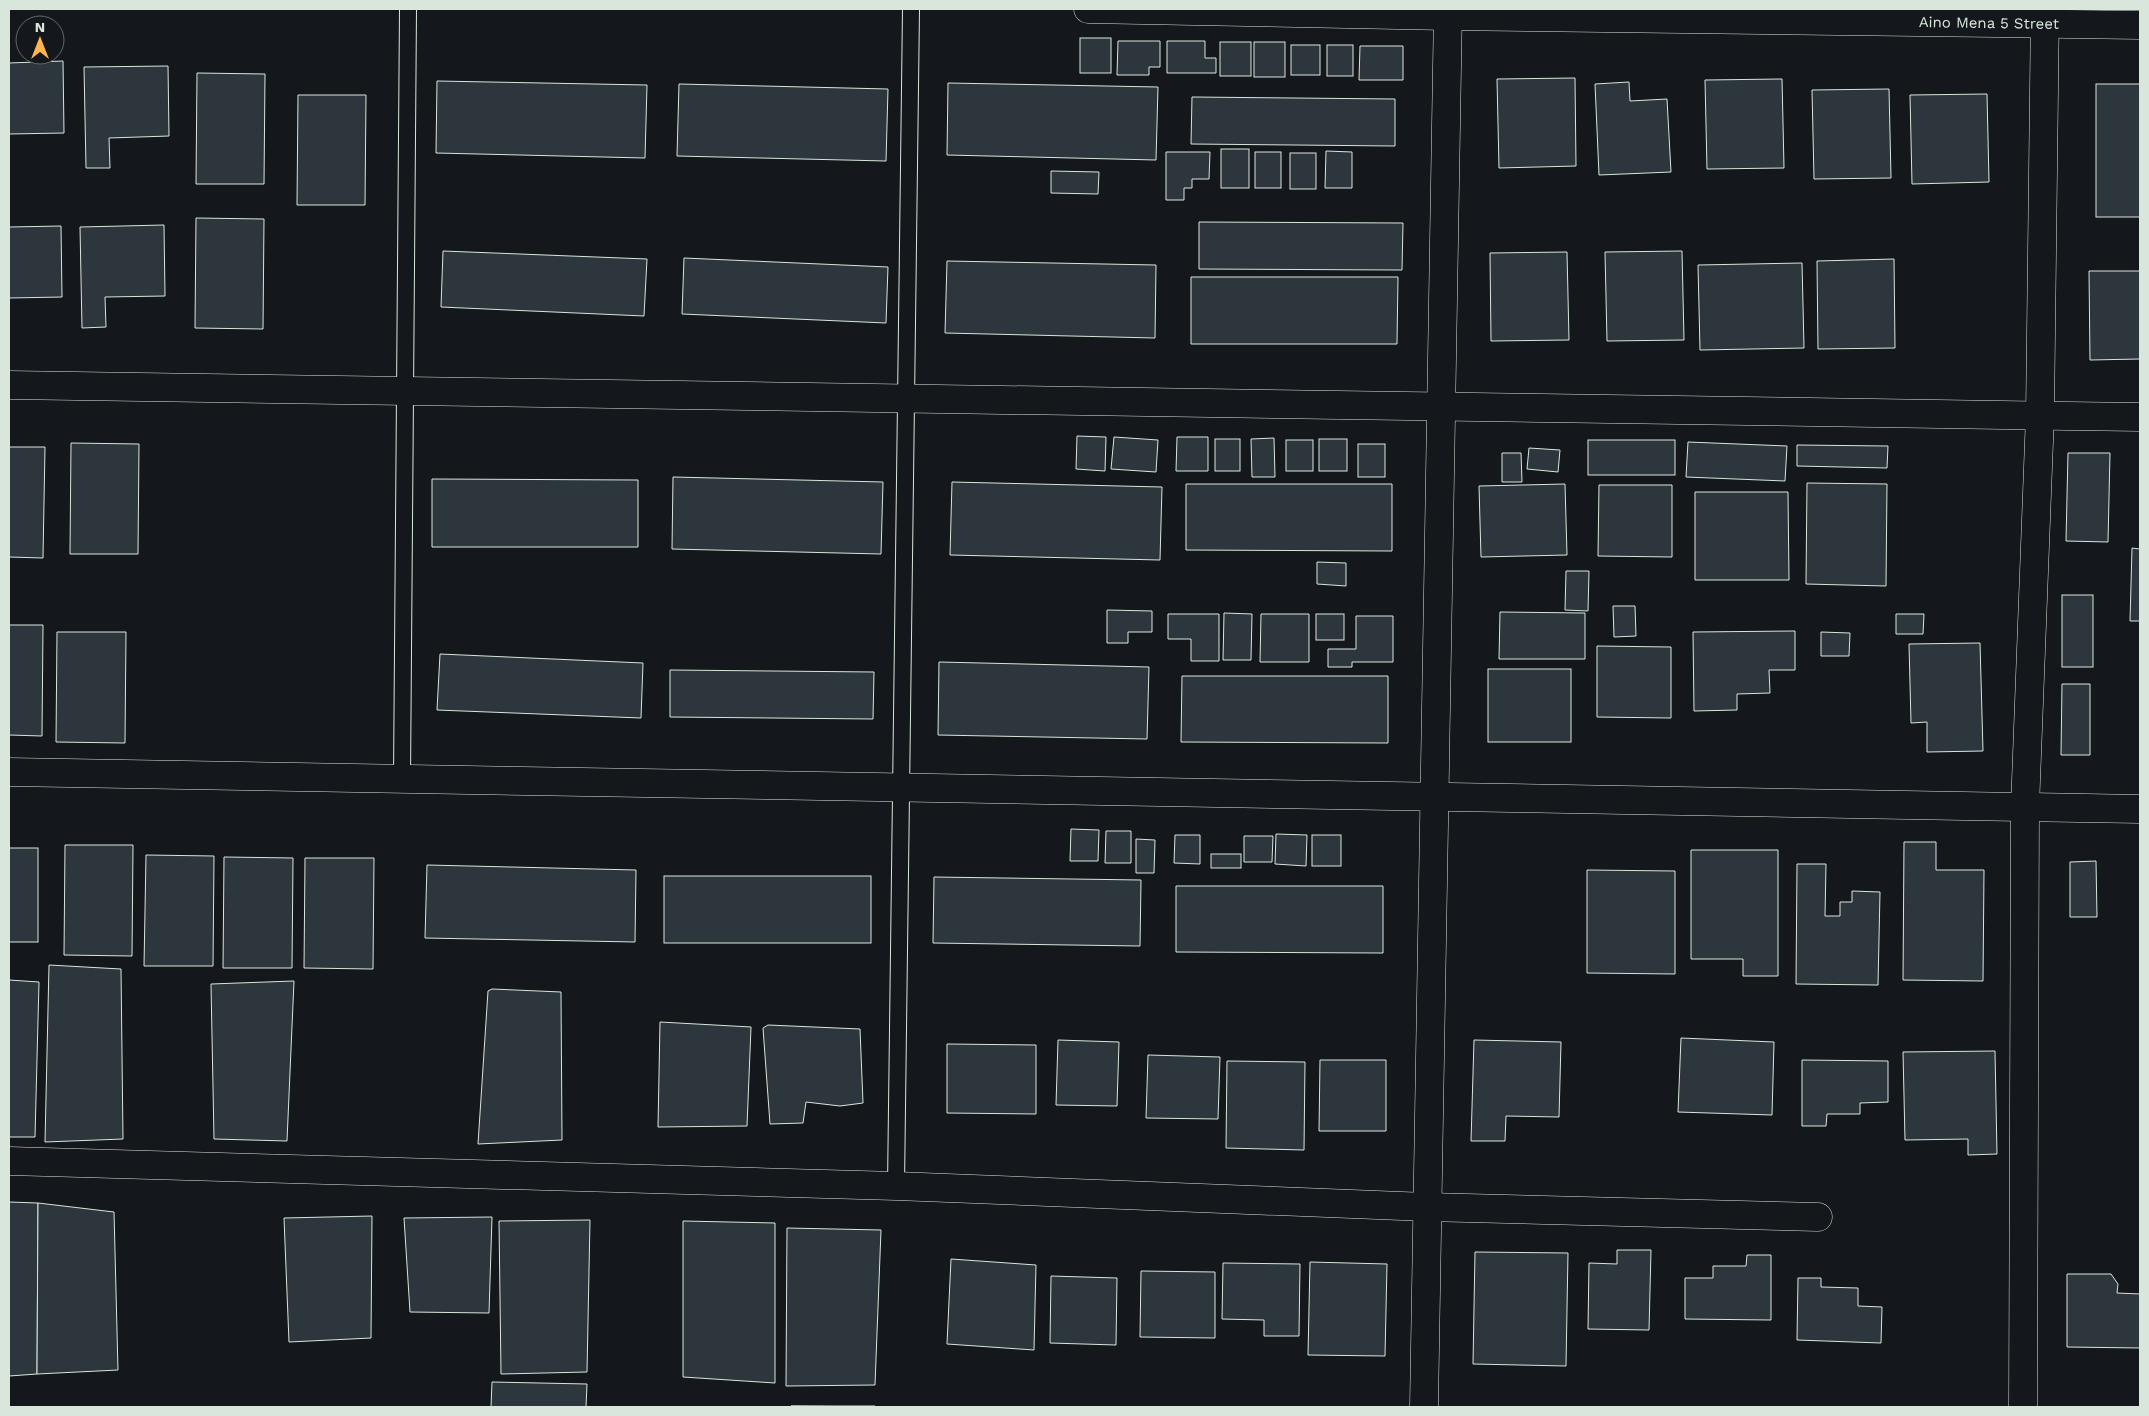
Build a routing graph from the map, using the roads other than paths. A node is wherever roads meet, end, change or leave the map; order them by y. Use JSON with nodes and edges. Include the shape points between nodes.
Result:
{"nodes":[{"id":1,"x":408,"y":9,"type":"edge"},
{"id":2,"x":911,"y":9,"type":"edge"},
{"id":3,"x":1088,"y":9,"type":"edge"},
{"id":4,"x":1448,"y":12,"type":"edge"},
{"id":5,"x":2045,"y":16,"type":"edge"},
{"id":6,"x":2140,"y":24,"type":"edge"},
{"id":7,"x":9,"y":385,"type":"edge"},
{"id":8,"x":405,"y":390,"type":"junction"},
{"id":9,"x":906,"y":398,"type":"junction"},
{"id":10,"x":1442,"y":406,"type":"junction"},
{"id":11,"x":2040,"y":415,"type":"junction"},
{"id":12,"x":2140,"y":417,"type":"edge"},
{"id":13,"x":9,"y":772,"type":"edge"},
{"id":14,"x":402,"y":779,"type":"junction"},
{"id":15,"x":901,"y":788,"type":"junction"},
{"id":16,"x":1434,"y":797,"type":"junction"},
{"id":17,"x":2025,"y":808,"type":"junction"},
{"id":18,"x":2140,"y":810,"type":"edge"},
{"id":19,"x":9,"y":1162,"type":"edge"},
{"id":20,"x":896,"y":1186,"type":"junction"},
{"id":21,"x":1428,"y":1207,"type":"junction"},
{"id":22,"x":1818,"y":1217,"type":"dead end"},
{"id":23,"x":1424,"y":1407,"type":"edge"},
{"id":24,"x":2023,"y":1407,"type":"edge"}],
"edges":[{"from":1,"to":8,"type":"lane"},
{"from":2,"to":9,"type":"lane"},
{"from":3,"to":4,"type":"street","name":"Aino Mena 5 Street"},
{"from":4,"to":5,"type":"street","name":"Aino Mena 5 Street"},
{"from":4,"to":10,"type":"street"},
{"from":5,"to":6,"type":"street","name":"Aino Mena 5 Street"},
{"from":5,"to":11,"type":"street"},
{"from":7,"to":8,"type":"street"},
{"from":8,"to":9,"type":"street"},
{"from":8,"to":14,"type":"lane"},
{"from":9,"to":10,"type":"street"},
{"from":9,"to":15,"type":"lane"},
{"from":10,"to":11,"type":"street"},
{"from":10,"to":16,"type":"street"},
{"from":11,"to":12,"type":"street"},
{"from":11,"to":17,"type":"street"},
{"from":13,"to":14,"type":"street"},
{"from":14,"to":15,"type":"street"},
{"from":15,"to":16,"type":"street"},
{"from":15,"to":20,"type":"lane"},
{"from":16,"to":17,"type":"street"},
{"from":16,"to":21,"type":"street"},
{"from":17,"to":18,"type":"street"},
{"from":17,"to":24,"type":"street"},
{"from":19,"to":20,"type":"street"},
{"from":20,"to":21,"type":"street"},
{"from":21,"to":22,"type":"street"},
{"from":21,"to":23,"type":"street"}]}
